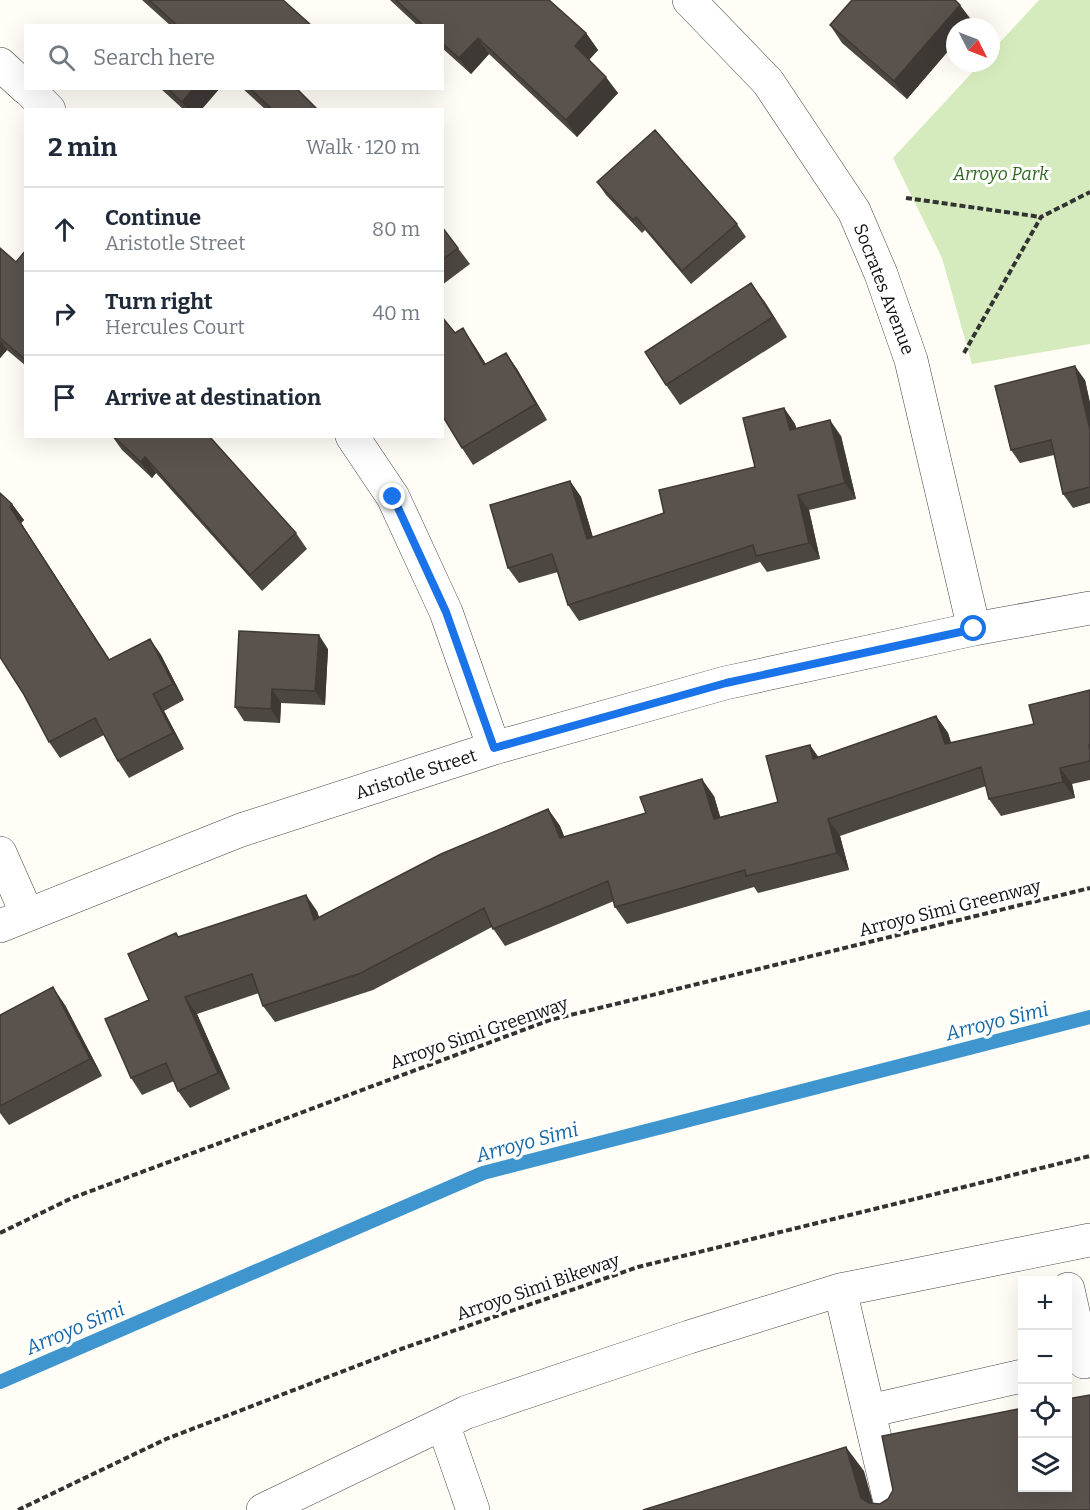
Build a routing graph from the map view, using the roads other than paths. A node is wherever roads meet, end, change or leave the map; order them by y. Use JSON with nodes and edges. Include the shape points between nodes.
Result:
{"nodes":[{"id":1,"x":689,"y":0,"type":"edge"},
{"id":2,"x":0,"y":63,"type":"edge"},
{"id":3,"x":24,"y":86,"type":"edge"},
{"id":4,"x":28,"y":90,"type":"edge"},
{"id":5,"x":47,"y":108,"type":"edge"},
{"id":6,"x":353,"y":438,"type":"edge"},
{"id":7,"x":1090,"y":608,"type":"edge"},
{"id":8,"x":974,"y":629,"type":"junction"},
{"id":9,"x":494,"y":748,"type":"junction"},
{"id":10,"x":0,"y":853,"type":"edge"},
{"id":11,"x":13,"y":920,"type":"edge"},
{"id":12,"x":1090,"y":1240,"type":"edge"},
{"id":13,"x":1058,"y":1246,"type":"junction"},
{"id":14,"x":1064,"y":1276,"type":"edge"},
{"id":15,"x":840,"y":1290,"type":"junction"},
{"id":16,"x":1072,"y":1314,"type":"edge"},
{"id":17,"x":1080,"y":1363,"type":"edge"},
{"id":18,"x":1018,"y":1377,"type":"edge"},
{"id":19,"x":869,"y":1411,"type":"junction"},
{"id":20,"x":443,"y":1424,"type":"junction"},
{"id":21,"x":263,"y":1510,"type":"edge"},
{"id":22,"x":473,"y":1510,"type":"edge"},
{"id":23,"x":892,"y":1510,"type":"edge"}],
"edges":[{"from":1,"to":8,"type":"street","name":"Socrates Avenue","via":[[768,82],[854,211],[911,360]]},
{"from":2,"to":3,"type":"street"},
{"from":4,"to":5,"type":"street"},
{"from":6,"to":9,"type":"street","via":[[393,497],[446,612]]},
{"from":7,"to":8,"type":"street","name":"Aristotle Street"},
{"from":8,"to":9,"type":"street","name":"Aristotle Street","via":[[726,683]]},
{"from":9,"to":11,"type":"street","name":"Aristotle Street","via":[[241,830]]},
{"from":10,"to":11,"type":"street"},
{"from":12,"to":13,"type":"street"},
{"from":13,"to":14,"type":"street"},
{"from":13,"to":15,"type":"street"},
{"from":15,"to":19,"type":"street"},
{"from":15,"to":20,"type":"street","via":[[678,1340],[467,1412]]},
{"from":16,"to":17,"type":"street"},
{"from":18,"to":19,"type":"street"},
{"from":19,"to":23,"type":"street"},
{"from":20,"to":21,"type":"street"},
{"from":20,"to":22,"type":"street"}]}
